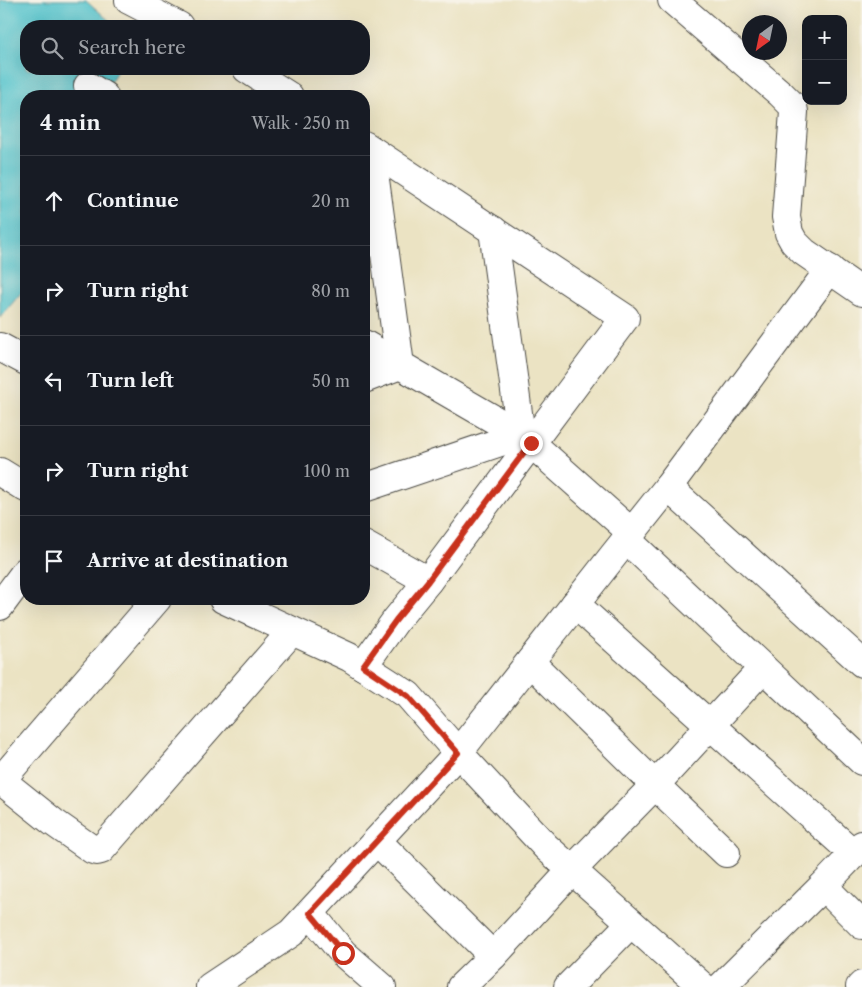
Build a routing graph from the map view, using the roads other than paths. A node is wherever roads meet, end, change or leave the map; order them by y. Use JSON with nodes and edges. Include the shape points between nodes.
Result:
{"nodes":[{"id":1,"x":129,"y":0,"type":"edge"},
{"id":2,"x":672,"y":0,"type":"edge"},
{"id":3,"x":167,"y":20,"type":"edge"},
{"id":4,"x":256,"y":75,"type":"edge"},
{"id":5,"x":280,"y":90,"type":"edge"},
{"id":6,"x":370,"y":148,"type":"edge"},
{"id":7,"x":370,"y":161,"type":"edge"},
{"id":8,"x":493,"y":230,"type":"junction"},
{"id":9,"x":830,"y":269,"type":"junction"},
{"id":10,"x":862,"y":292,"type":"edge"},
{"id":11,"x":0,"y":347,"type":"edge"},
{"id":12,"x":370,"y":348,"type":"edge"},
{"id":13,"x":20,"y":358,"type":"edge"},
{"id":14,"x":400,"y":365,"type":"junction"},
{"id":15,"x":370,"y":377,"type":"edge"},
{"id":16,"x":526,"y":439,"type":"junction"},
{"id":17,"x":370,"y":486,"type":"edge"},
{"id":18,"x":668,"y":487,"type":"junction"},
{"id":19,"x":629,"y":536,"type":"junction"},
{"id":20,"x":370,"y":549,"type":"edge"},
{"id":21,"x":20,"y":578,"type":"edge"},
{"id":22,"x":428,"y":581,"type":"junction"},
{"id":23,"x":575,"y":604,"type":"junction"},
{"id":24,"x":153,"y":605,"type":"edge"},
{"id":25,"x":236,"y":605,"type":"edge"},
{"id":26,"x":0,"y":606,"type":"edge"},
{"id":27,"x":292,"y":631,"type":"junction"},
{"id":28,"x":530,"y":662,"type":"junction"},
{"id":29,"x":862,"y":663,"type":"edge"},
{"id":30,"x":363,"y":666,"type":"junction"},
{"id":31,"x":763,"y":668,"type":"junction"},
{"id":32,"x":710,"y":725,"type":"junction"},
{"id":33,"x":458,"y":753,"type":"junction"},
{"id":34,"x":862,"y":761,"type":"edge"},
{"id":35,"x":655,"y":785,"type":"junction"},
{"id":36,"x":377,"y":841,"type":"junction"},
{"id":37,"x":858,"y":849,"type":"edge"},
{"id":38,"x":726,"y":853,"type":"dead end"},
{"id":39,"x":572,"y":870,"type":"junction"},
{"id":40,"x":823,"y":886,"type":"junction"},
{"id":41,"x":310,"y":913,"type":"junction"},
{"id":42,"x":631,"y":923,"type":"junction"},
{"id":43,"x":862,"y":925,"type":"edge"},
{"id":44,"x":493,"y":956,"type":"junction"},
{"id":45,"x":210,"y":987,"type":"edge"},
{"id":46,"x":382,"y":987,"type":"edge"},
{"id":47,"x":461,"y":987,"type":"edge"},
{"id":48,"x":568,"y":987,"type":"edge"},
{"id":49,"x":703,"y":987,"type":"edge"},
{"id":50,"x":722,"y":987,"type":"edge"}],
"edges":[{"from":1,"to":3,"type":"street"},
{"from":2,"to":9,"type":"street","via":[[792,106],[786,217],[789,233],[804,252]]},
{"from":4,"to":5,"type":"street"},
{"from":6,"to":8,"type":"street"},
{"from":7,"to":14,"type":"street"},
{"from":8,"to":16,"type":"street"},
{"from":8,"to":16,"type":"street","via":[[625,318]]},
{"from":9,"to":10,"type":"street"},
{"from":9,"to":18,"type":"street"},
{"from":11,"to":13,"type":"street"},
{"from":12,"to":14,"type":"street"},
{"from":14,"to":15,"type":"street"},
{"from":14,"to":16,"type":"street"},
{"from":16,"to":17,"type":"street"},
{"from":16,"to":19,"type":"street"},
{"from":16,"to":22,"type":"street"},
{"from":18,"to":19,"type":"street"},
{"from":18,"to":29,"type":"street"},
{"from":19,"to":23,"type":"street"},
{"from":19,"to":31,"type":"street"},
{"from":20,"to":22,"type":"street"},
{"from":21,"to":26,"type":"street"},
{"from":22,"to":30,"type":"street"},
{"from":23,"to":28,"type":"street"},
{"from":23,"to":32,"type":"street"},
{"from":24,"to":27,"type":"street","via":[[2,779],[92,850],[101,850]]},
{"from":25,"to":27,"type":"street"},
{"from":27,"to":30,"type":"street"},
{"from":28,"to":33,"type":"street"},
{"from":28,"to":35,"type":"street"},
{"from":30,"to":33,"type":"street","via":[[408,696]]},
{"from":31,"to":32,"type":"street"},
{"from":31,"to":34,"type":"street"},
{"from":32,"to":35,"type":"street"},
{"from":32,"to":37,"type":"street"},
{"from":33,"to":36,"type":"street"},
{"from":33,"to":39,"type":"street","via":[[546,847]]},
{"from":35,"to":38,"type":"street"},
{"from":35,"to":39,"type":"street"},
{"from":36,"to":41,"type":"street"},
{"from":36,"to":44,"type":"street"},
{"from":37,"to":40,"type":"street"},
{"from":39,"to":42,"type":"street"},
{"from":39,"to":44,"type":"street"},
{"from":40,"to":43,"type":"street"},
{"from":40,"to":50,"type":"street"},
{"from":41,"to":45,"type":"street","via":[[291,933]]},
{"from":41,"to":46,"type":"street","via":[[343,953]]},
{"from":42,"to":48,"type":"street"},
{"from":42,"to":49,"type":"street"},
{"from":44,"to":47,"type":"street"}]}
